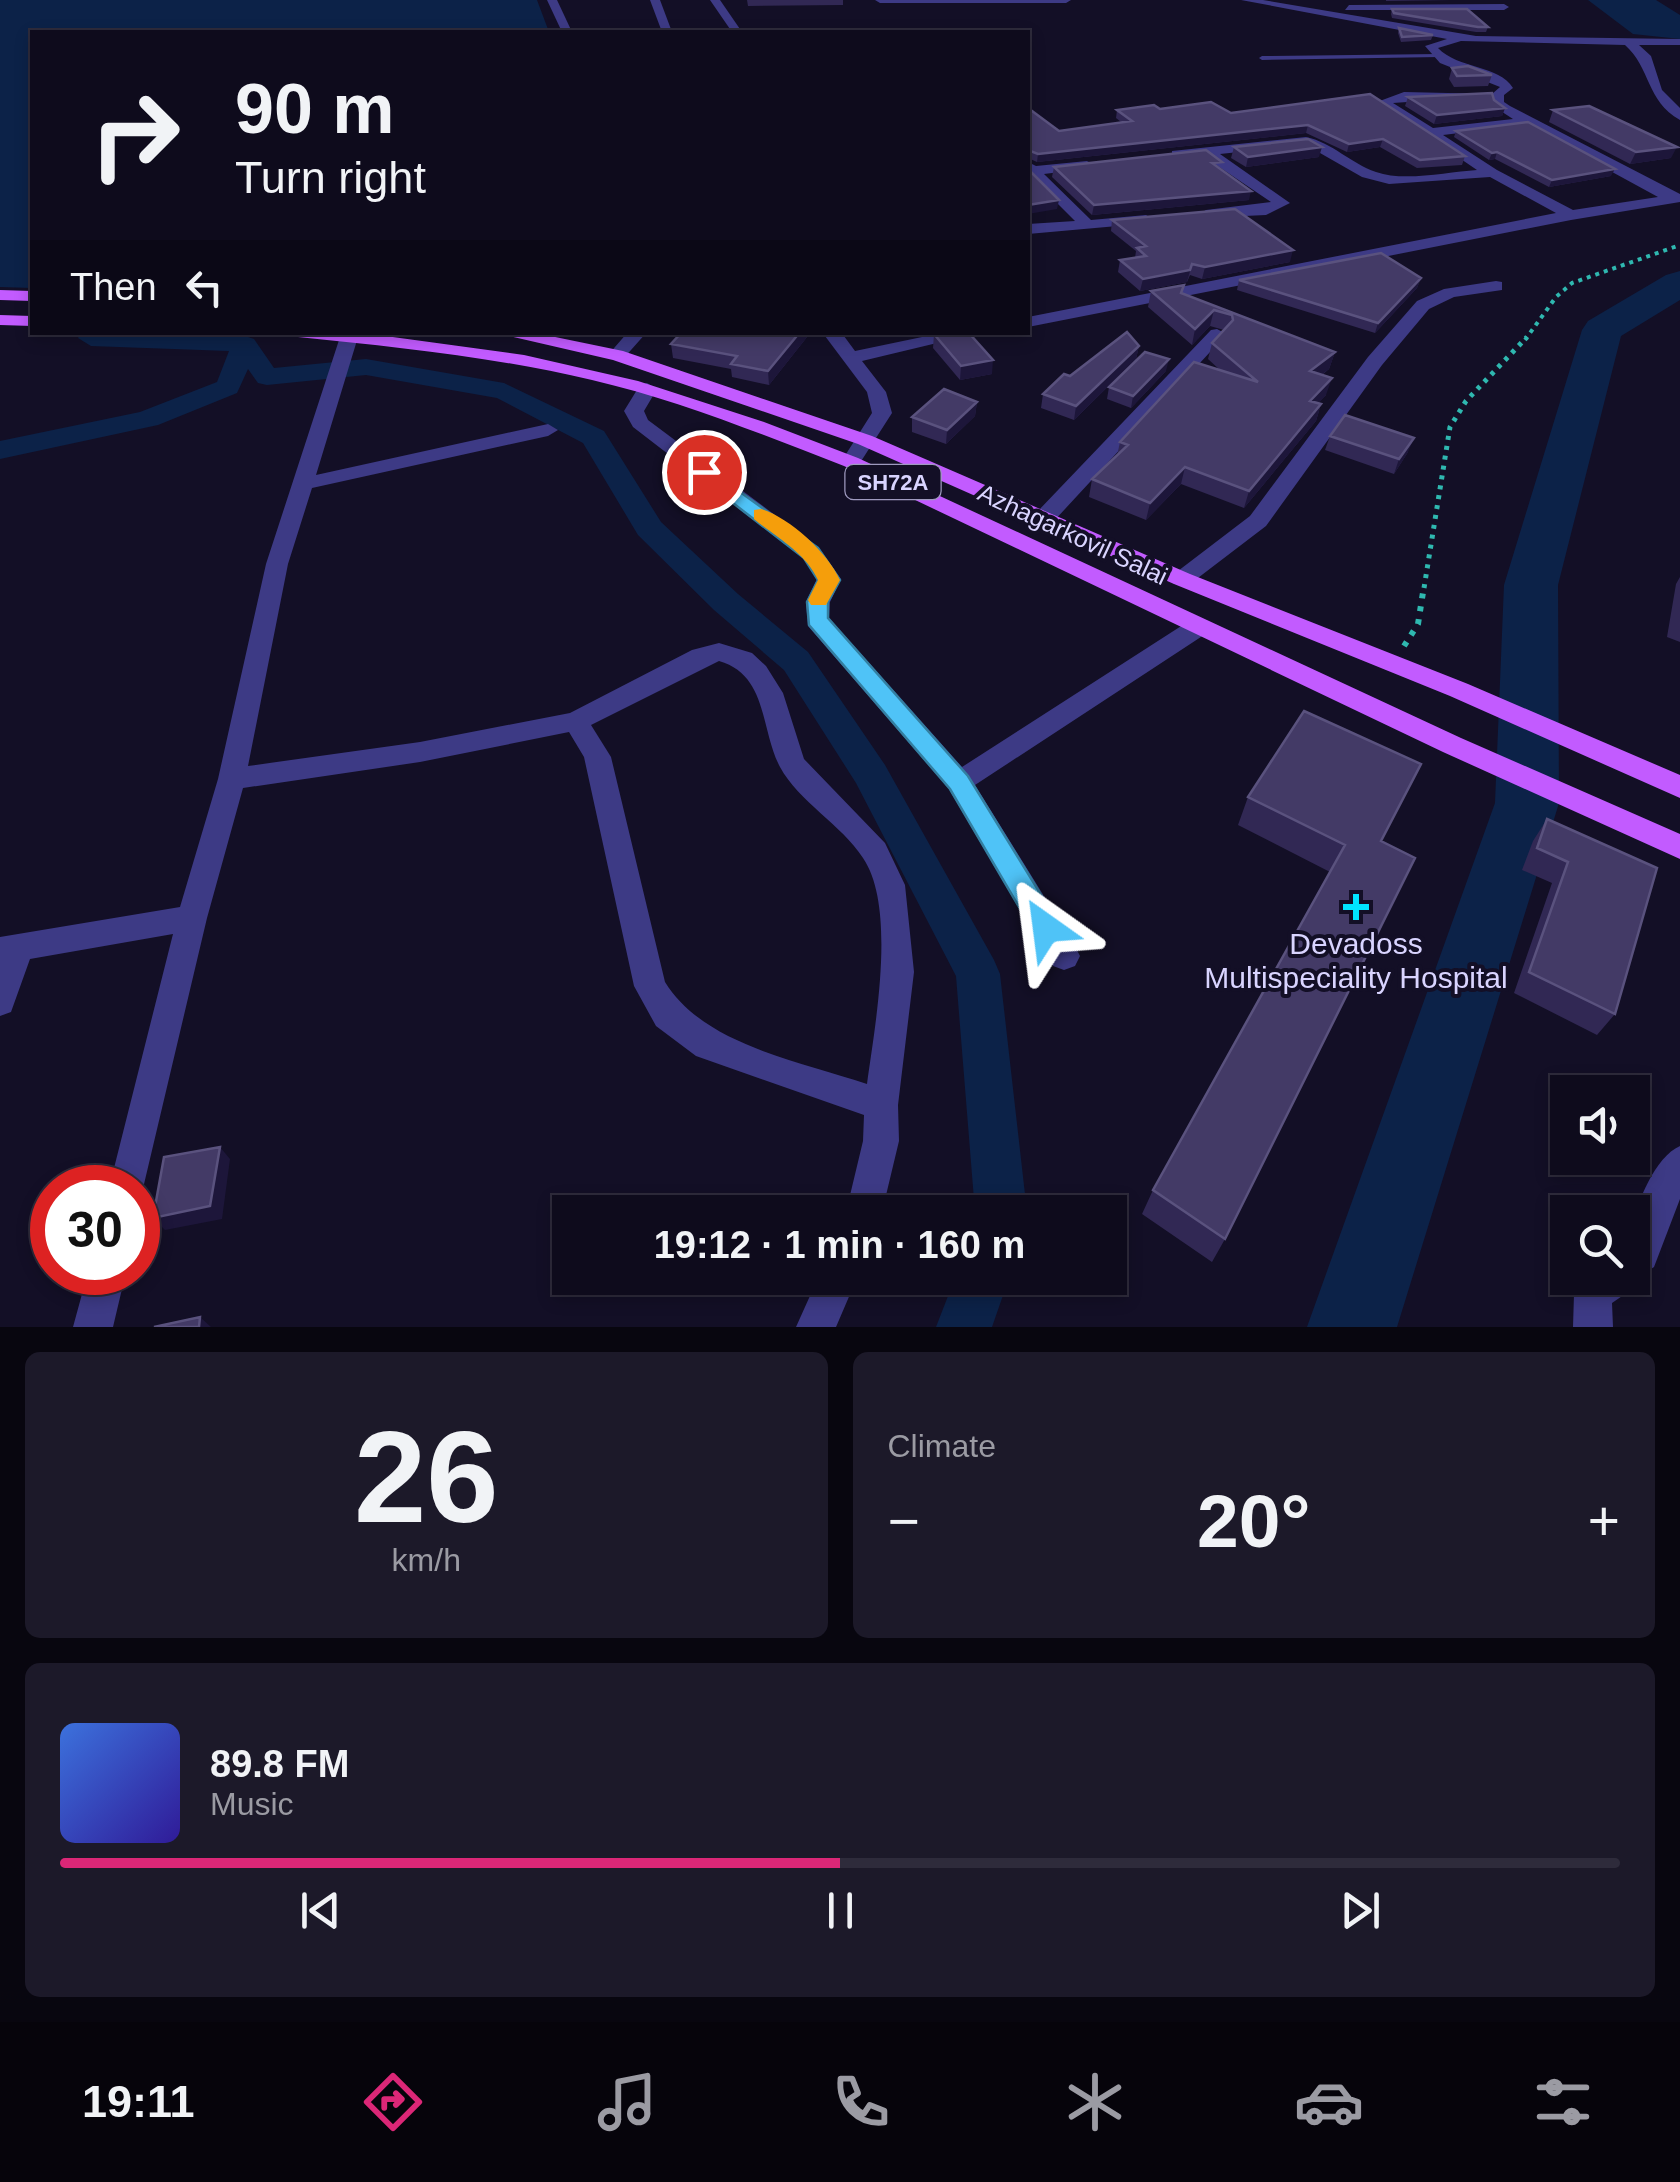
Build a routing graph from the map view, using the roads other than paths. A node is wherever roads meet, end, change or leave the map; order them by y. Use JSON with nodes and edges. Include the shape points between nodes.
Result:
{"nodes":[{"id":1,"x":552,"y":0,"type":"edge"},
{"id":2,"x":655,"y":0,"type":"edge"},
{"id":3,"x":715,"y":0,"type":"edge"},
{"id":4,"x":880,"y":0,"type":"edge"},
{"id":5,"x":1066,"y":0,"type":"edge"},
{"id":6,"x":1246,"y":0,"type":"edge"},
{"id":7,"x":1499,"y":3,"type":"edge"},
{"id":8,"x":1304,"y":8,"type":"junction"},
{"id":9,"x":1517,"y":18,"type":"dead end"},
{"id":10,"x":1531,"y":28,"type":"dead end"},
{"id":11,"x":565,"y":30,"type":"edge"},
{"id":12,"x":666,"y":30,"type":"edge"},
{"id":13,"x":736,"y":30,"type":"edge"},
{"id":14,"x":1476,"y":39,"type":"junction"},
{"id":15,"x":1544,"y":39,"type":"junction"},
{"id":16,"x":1633,"y":41,"type":"junction"},
{"id":17,"x":1680,"y":42,"type":"edge"},
{"id":18,"x":1438,"y":56,"type":"junction"},
{"id":19,"x":1262,"y":58,"type":"dead end"},
{"id":20,"x":1498,"y":94,"type":"junction"},
{"id":21,"x":1680,"y":116,"type":"edge"},
{"id":22,"x":1529,"y":121,"type":"junction"},
{"id":23,"x":1428,"y":132,"type":"junction"},
{"id":24,"x":1206,"y":151,"type":"junction"},
{"id":25,"x":1168,"y":155,"type":"edge"},
{"id":26,"x":1110,"y":162,"type":"edge"},
{"id":27,"x":1030,"y":168,"type":"edge"},
{"id":28,"x":1492,"y":172,"type":"junction"},
{"id":29,"x":1676,"y":198,"type":"edge"},
{"id":30,"x":1570,"y":214,"type":"junction"},
{"id":31,"x":1180,"y":217,"type":"edge"},
{"id":32,"x":1161,"y":218,"type":"edge"},
{"id":33,"x":1087,"y":224,"type":"junction"},
{"id":34,"x":1030,"y":229,"type":"edge"},
{"id":35,"x":1496,"y":286,"type":"dead end"},
{"id":36,"x":0,"y":296,"type":"edge"},
{"id":37,"x":30,"y":296,"type":"edge"},
{"id":38,"x":0,"y":320,"type":"edge"},
{"id":39,"x":30,"y":321,"type":"edge"},
{"id":40,"x":1030,"y":322,"type":"edge"},
{"id":41,"x":1217,"y":334,"type":"edge"},
{"id":42,"x":311,"y":335,"type":"edge"},
{"id":43,"x":516,"y":335,"type":"edge"},
{"id":44,"x":635,"y":335,"type":"edge"},
{"id":45,"x":833,"y":335,"type":"edge"},
{"id":46,"x":960,"y":335,"type":"edge"},
{"id":47,"x":346,"y":343,"type":"edge"},
{"id":48,"x":617,"y":355,"type":"junction"},
{"id":49,"x":850,"y":358,"type":"junction"},
{"id":50,"x":647,"y":389,"type":"junction"},
{"id":51,"x":548,"y":430,"type":"dead end"},
{"id":52,"x":865,"y":440,"type":"junction"},
{"id":53,"x":851,"y":462,"type":"junction"},
{"id":54,"x":303,"y":484,"type":"junction"},
{"id":55,"x":1045,"y":517,"type":"junction"},
{"id":56,"x":1182,"y":579,"type":"junction"},
{"id":57,"x":1198,"y":627,"type":"junction"},
{"id":58,"x":576,"y":721,"type":"junction"},
{"id":59,"x":232,"y":779,"type":"junction"},
{"id":60,"x":959,"y":782,"type":"junction"},
{"id":61,"x":1680,"y":787,"type":"edge"},
{"id":62,"x":1680,"y":847,"type":"edge"},
{"id":63,"x":192,"y":918,"type":"junction"},
{"id":64,"x":9,"y":949,"type":"edge"},
{"id":65,"x":1064,"y":956,"type":"dead end"},
{"id":66,"x":0,"y":1002,"type":"edge"},
{"id":67,"x":881,"y":1105,"type":"junction"},
{"id":68,"x":1680,"y":1164,"type":"edge"},
{"id":69,"x":133,"y":1165,"type":"edge"},
{"id":70,"x":868,"y":1195,"type":"edge"},
{"id":71,"x":1650,"y":1230,"type":"edge"},
{"id":72,"x":101,"y":1295,"type":"edge"},
{"id":73,"x":830,"y":1295,"type":"edge"},
{"id":74,"x":1593,"y":1295,"type":"edge"},
{"id":75,"x":94,"y":1327,"type":"edge"},
{"id":76,"x":816,"y":1327,"type":"edge"},
{"id":77,"x":1593,"y":1327,"type":"edge"}],
"edges":[{"from":1,"to":11,"type":"street"},
{"from":2,"to":12,"type":"street"},
{"from":3,"to":13,"type":"street"},
{"from":4,"to":5,"type":"street"},
{"from":6,"to":8,"type":"street"},
{"from":7,"to":8,"type":"street"},
{"from":7,"to":9,"type":"street"},
{"from":8,"to":14,"type":"street"},
{"from":10,"to":15,"type":"street"},
{"from":14,"to":15,"type":"street"},
{"from":14,"to":18,"type":"street","via":[[1438,42],[1431,46]]},
{"from":15,"to":16,"type":"street"},
{"from":16,"to":17,"type":"street"},
{"from":16,"to":21,"type":"street","via":[[1656,91]]},
{"from":18,"to":19,"type":"lane"},
{"from":18,"to":20,"type":"street","via":[[1504,83],[1507,88]]},
{"from":20,"to":22,"type":"street","via":[[1498,103]]},
{"from":20,"to":23,"type":"street","via":[[1383,102]]},
{"from":22,"to":23,"type":"street"},
{"from":22,"to":29,"type":"street"},
{"from":23,"to":28,"type":"street"},
{"from":24,"to":25,"type":"street"},
{"from":24,"to":28,"type":"street","via":[[1306,140],[1389,180]]},
{"from":24,"to":31,"type":"street","via":[[1282,204]]},
{"from":26,"to":27,"type":"street"},
{"from":27,"to":33,"type":"street"},
{"from":28,"to":30,"type":"street"},
{"from":29,"to":30,"type":"street"},
{"from":30,"to":40,"type":"street"},
{"from":32,"to":33,"type":"street"},
{"from":33,"to":34,"type":"street"},
{"from":35,"to":56,"type":"street","via":[[1422,305],[1258,521]]},
{"from":36,"to":37,"type":"main road"},
{"from":38,"to":39,"type":"main road"},
{"from":41,"to":55,"type":"street"},
{"from":42,"to":47,"type":"main road","name":"Azhagarkovil Salai","number":"SH72A"},
{"from":43,"to":48,"type":"main road","name":"Azhagarkovil Salai","number":"SH72A"},
{"from":44,"to":48,"type":"street"},
{"from":45,"to":49,"type":"street"},
{"from":46,"to":49,"type":"street"},
{"from":47,"to":50,"type":"main road","name":"Azhagarkovil Salai","number":"SH72A","via":[[529,361]]},
{"from":47,"to":54,"type":"street"},
{"from":48,"to":52,"type":"main road","name":"Azhagarkovil Salai","number":"SH72A"},
{"from":49,"to":52,"type":"street","via":[[876,392],[882,413]]},
{"from":50,"to":53,"type":"main road","name":"Azhagarkovil Salai","number":"SH72A"},
{"from":50,"to":60,"type":"street","via":[[634,412],[640,423],[825,570],[829,580],[817,620]]},
{"from":51,"to":54,"type":"street"},
{"from":52,"to":53,"type":"street"},
{"from":52,"to":55,"type":"main road","name":"Azhagarkovil Salai","number":"SH72A"},
{"from":53,"to":57,"type":"main road","name":"Azhagarkovil Salai","number":"SH72A"},
{"from":54,"to":59,"type":"street","via":[[277,564]]},
{"from":55,"to":56,"type":"main road","name":"Azhagarkovil Salai","number":"SH72A"},
{"from":56,"to":61,"type":"main road","name":"Azhagarkovil Salai","number":"SH72A"},
{"from":57,"to":60,"type":"street"},
{"from":57,"to":62,"type":"main road","name":"Azhagarkovil Salai","number":"SH72A"},
{"from":58,"to":59,"type":"street"},
{"from":58,"to":67,"type":"street","via":[[597,757],[650,986],[668,1016],[708,1045]]},
{"from":58,"to":67,"type":"street","via":[[701,656],[743,658],[758,672],[792,764],[875,850],[890,885],[898,972]]},
{"from":59,"to":63,"type":"street"},
{"from":60,"to":65,"type":"street"},
{"from":63,"to":64,"type":"street"},
{"from":63,"to":69,"type":"street"},
{"from":64,"to":66,"type":"street"},
{"from":67,"to":70,"type":"street"},
{"from":68,"to":71,"type":"street"},
{"from":72,"to":75,"type":"street"},
{"from":73,"to":76,"type":"street"},
{"from":74,"to":77,"type":"street"}]}
